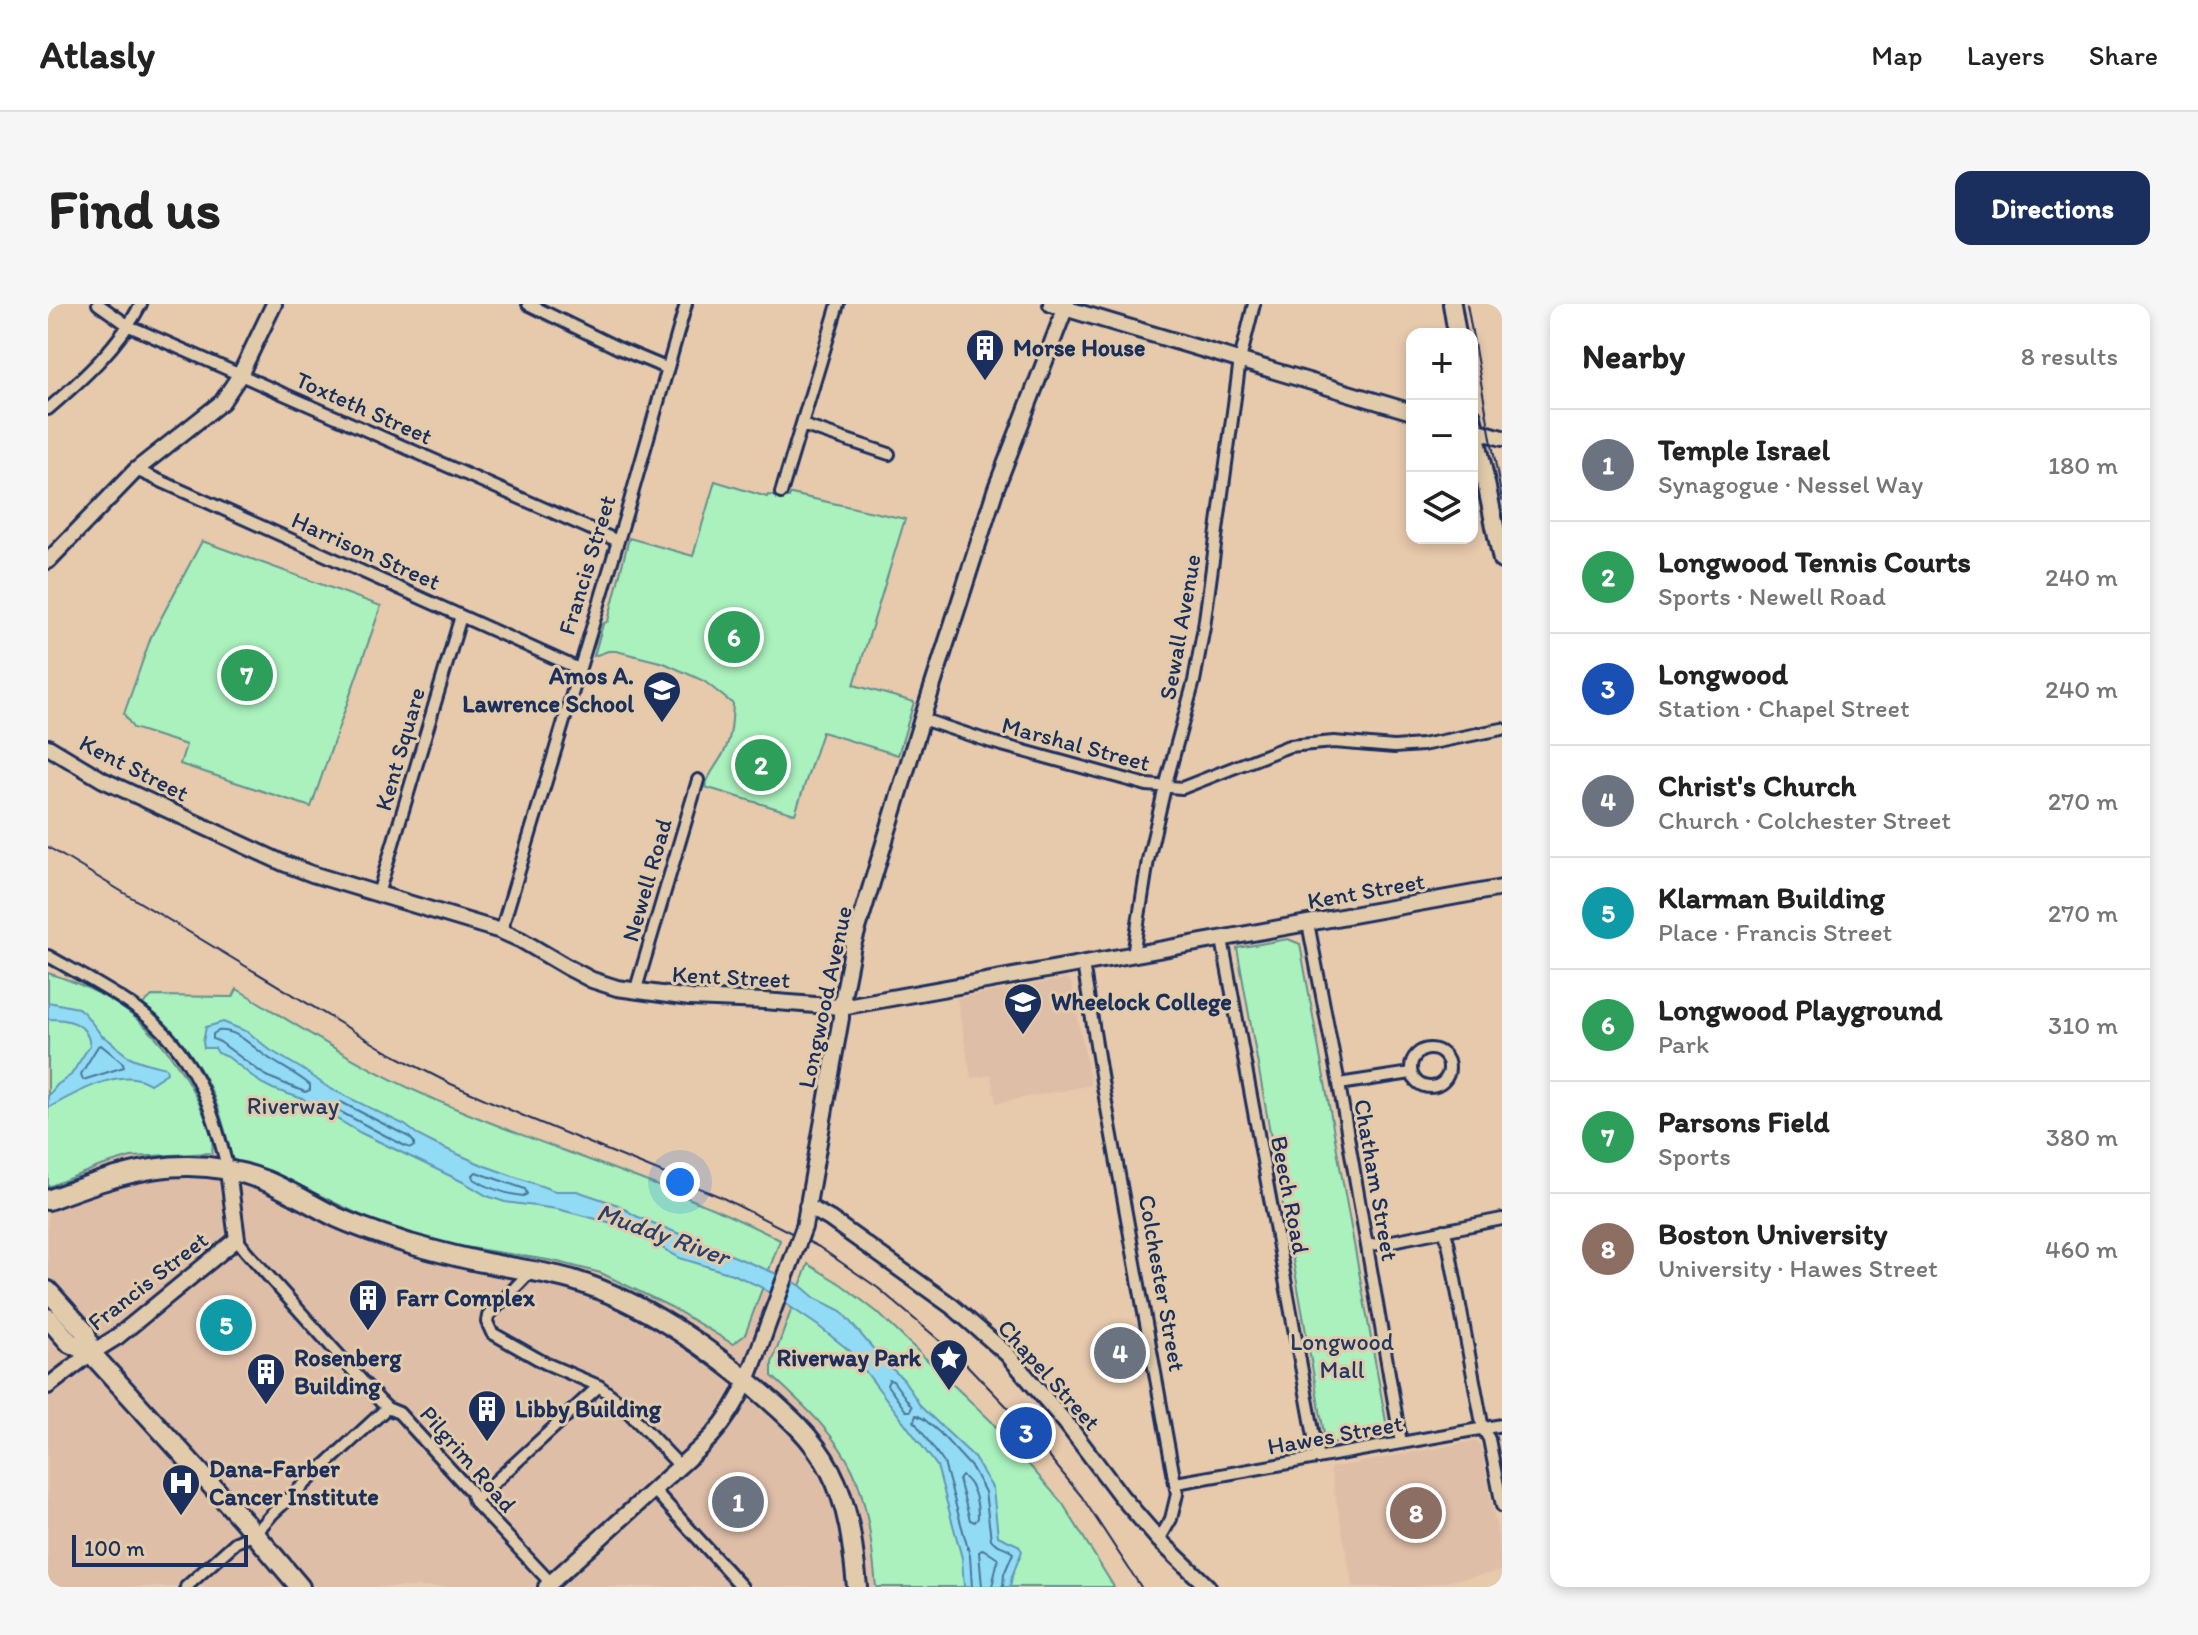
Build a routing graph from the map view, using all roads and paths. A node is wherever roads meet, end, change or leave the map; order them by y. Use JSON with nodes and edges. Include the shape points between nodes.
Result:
{"nodes":[{"id":1,"x":98,"y":304,"type":"edge"},
{"id":2,"x":141,"y":304,"type":"edge"},
{"id":3,"x":274,"y":304,"type":"edge"},
{"id":4,"x":528,"y":304,"type":"edge"},
{"id":5,"x":686,"y":304,"type":"edge"},
{"id":6,"x":838,"y":304,"type":"edge"},
{"id":7,"x":1254,"y":304,"type":"edge"},
{"id":8,"x":1452,"y":304,"type":"edge"},
{"id":9,"x":1061,"y":306,"type":"edge"},
{"id":10,"x":129,"y":326,"type":"junction"},
{"id":11,"x":1456,"y":328,"type":"edge"},
{"id":12,"x":1240,"y":360,"type":"junction"},
{"id":13,"x":666,"y":368,"type":"junction"},
{"id":14,"x":240,"y":375,"type":"junction"},
{"id":15,"x":48,"y":409,"type":"edge"},
{"id":16,"x":1406,"y":410,"type":"edge"},
{"id":17,"x":802,"y":425,"type":"junction"},
{"id":18,"x":1478,"y":427,"type":"edge"},
{"id":19,"x":1502,"y":438,"type":"edge"},
{"id":20,"x":1478,"y":448,"type":"edge"},
{"id":21,"x":889,"y":454,"type":"dead end"},
{"id":22,"x":136,"y":470,"type":"junction"},
{"id":23,"x":781,"y":493,"type":"dead end"},
{"id":24,"x":618,"y":541,"type":"junction"},
{"id":25,"x":1502,"y":560,"type":"edge"},
{"id":26,"x":48,"y":561,"type":"edge"},
{"id":27,"x":461,"y":616,"type":"junction"},
{"id":28,"x":579,"y":669,"type":"junction"},
{"id":29,"x":922,"y":719,"type":"junction"},
{"id":30,"x":1502,"y":729,"type":"edge"},
{"id":31,"x":48,"y":747,"type":"edge"},
{"id":32,"x":698,"y":780,"type":"dead end"},
{"id":33,"x":1165,"y":787,"type":"junction"},
{"id":34,"x":1502,"y":888,"type":"edge"},
{"id":35,"x":378,"y":894,"type":"junction"},
{"id":36,"x":1308,"y":923,"type":"junction"},
{"id":37,"x":501,"y":931,"type":"junction"},
{"id":38,"x":1222,"y":939,"type":"junction"},
{"id":39,"x":1133,"y":955,"type":"junction"},
{"id":40,"x":48,"y":956,"type":"edge"},
{"id":41,"x":1083,"y":964,"type":"junction"},
{"id":42,"x":635,"y":992,"type":"junction"},
{"id":43,"x":841,"y":1007,"type":"junction"},
{"id":44,"x":1411,"y":1073,"type":"dead end"},
{"id":45,"x":1339,"y":1084,"type":"junction"},
{"id":46,"x":228,"y":1171,"type":"junction"},
{"id":47,"x":48,"y":1200,"type":"edge"},
{"id":48,"x":807,"y":1206,"type":"junction"},
{"id":49,"x":1502,"y":1219,"type":"edge"},
{"id":50,"x":1444,"y":1230,"type":"junction"},
{"id":51,"x":237,"y":1239,"type":"junction"},
{"id":52,"x":1367,"y":1246,"type":"junction"},
{"id":53,"x":531,"y":1271,"type":"junction"},
{"id":54,"x":48,"y":1291,"type":"edge"},
{"id":55,"x":48,"y":1318,"type":"edge"},
{"id":56,"x":91,"y":1353,"type":"junction"},
{"id":57,"x":746,"y":1380,"type":"junction"},
{"id":58,"x":48,"y":1386,"type":"edge"},
{"id":59,"x":599,"y":1386,"type":"junction"},
{"id":60,"x":387,"y":1408,"type":"junction"},
{"id":61,"x":1502,"y":1425,"type":"edge"},
{"id":62,"x":1483,"y":1429,"type":"junction"},
{"id":63,"x":1401,"y":1443,"type":"junction"},
{"id":64,"x":1318,"y":1458,"type":"junction"},
{"id":65,"x":680,"y":1466,"type":"junction"},
{"id":66,"x":1176,"y":1483,"type":"junction"},
{"id":67,"x":654,"y":1490,"type":"junction"},
{"id":68,"x":474,"y":1501,"type":"junction"},
{"id":69,"x":1502,"y":1506,"type":"edge"},
{"id":70,"x":255,"y":1534,"type":"junction"},
{"id":71,"x":1159,"y":1540,"type":"junction"},
{"id":72,"x":548,"y":1585,"type":"edge"},
{"id":73,"x":186,"y":1587,"type":"edge"},
{"id":74,"x":300,"y":1587,"type":"edge"},
{"id":75,"x":742,"y":1587,"type":"edge"},
{"id":76,"x":857,"y":1587,"type":"edge"},
{"id":77,"x":1208,"y":1587,"type":"edge"}],
"edges":[{"from":1,"to":10,"type":"street","name":"Toxteth Street"},
{"from":2,"to":10,"type":"street"},
{"from":3,"to":14,"type":"main road"},
{"from":4,"to":13,"type":"street"},
{"from":5,"to":13,"type":"street","name":"Francis Street"},
{"from":6,"to":17,"type":"street"},
{"from":7,"to":12,"type":"street","name":"Sewall Avenue"},
{"from":8,"to":11,"type":"main road"},
{"from":9,"to":12,"type":"main road"},
{"from":9,"to":29,"type":"main road","name":"Longwood Avenue"},
{"from":10,"to":14,"type":"street","name":"Toxteth Street"},
{"from":10,"to":15,"type":"street","via":[[86,377]]},
{"from":12,"to":16,"type":"main road"},
{"from":12,"to":33,"type":"street","name":"Sewall Avenue","via":[[1204,627]]},
{"from":13,"to":24,"type":"street","name":"Francis Street"},
{"from":14,"to":22,"type":"main road","via":[[222,402]]},
{"from":14,"to":24,"type":"street","name":"Toxteth Street"},
{"from":17,"to":21,"type":"street"},
{"from":17,"to":23,"type":"street"},
{"from":18,"to":19,"type":"main road"},
{"from":20,"to":25,"type":"main road"},
{"from":22,"to":26,"type":"main road"},
{"from":22,"to":27,"type":"street","name":"Harrison Street"},
{"from":24,"to":28,"type":"street","name":"Francis Street"},
{"from":27,"to":28,"type":"street","name":"Harrison Street"},
{"from":27,"to":35,"type":"street","name":"Kent Square"},
{"from":28,"to":37,"type":"street","name":"Francis Street"},
{"from":29,"to":33,"type":"street","name":"Marshal Street"},
{"from":29,"to":43,"type":"main road","name":"Longwood Avenue","via":[[853,945]]},
{"from":30,"to":33,"type":"street","name":"Marshal Street","via":[[1422,745],[1289,746],[1182,788]]},
{"from":31,"to":35,"type":"main road","name":"Kent Street","via":[[103,780],[283,863]]},
{"from":32,"to":42,"type":"street","name":"Newell Road"},
{"from":33,"to":39,"type":"street","name":"Sewall Avenue"},
{"from":34,"to":36,"type":"main road","name":"Kent Street"},
{"from":35,"to":37,"type":"main road","name":"Kent Street"},
{"from":36,"to":38,"type":"main road","name":"Kent Street"},
{"from":36,"to":45,"type":"street","name":"Chatham Street"},
{"from":37,"to":42,"type":"main road","name":"Kent Street","via":[[592,980]]},
{"from":38,"to":39,"type":"main road","name":"Kent Street"},
{"from":38,"to":64,"type":"street","name":"Beech Road"},
{"from":39,"to":41,"type":"main road","name":"Kent Street"},
{"from":40,"to":46,"type":"street","via":[[137,1009],[174,1043],[208,1101]]},
{"from":41,"to":43,"type":"main road","name":"Kent Street"},
{"from":41,"to":66,"type":"street","name":"Colchester Street"},
{"from":42,"to":43,"type":"main road","name":"Kent Street"},
{"from":43,"to":48,"type":"main road","name":"Longwood Avenue"},
{"from":44,"to":45,"type":"street"},
{"from":45,"to":52,"type":"street","name":"Chatham Street"},
{"from":46,"to":47,"type":"highway","via":[[143,1169]]},
{"from":46,"to":51,"type":"main road"},
{"from":46,"to":53,"type":"highway","via":[[267,1182],[389,1237]]},
{"from":48,"to":57,"type":"main road","name":"Longwood Avenue","bridge":true,"via":[[804,1227]]},
{"from":48,"to":71,"type":"main road","name":"Chapel Street","via":[[953,1307],[1007,1354]]},
{"from":49,"to":50,"type":"street"},
{"from":50,"to":52,"type":"street"},
{"from":50,"to":62,"type":"street"},
{"from":51,"to":56,"type":"main road","name":"Francis Street"},
{"from":51,"to":60,"type":"street","name":"Pilgrim Road"},
{"from":52,"to":63,"type":"street","name":"Chatham Street"},
{"from":53,"to":57,"type":"highway","via":[[586,1284],[623,1300],[699,1344]]},
{"from":53,"to":59,"type":"street","via":[[488,1316],[489,1328],[545,1363]]},
{"from":54,"to":56,"type":"highway","via":[[85,1332]]},
{"from":55,"to":56,"type":"highway","via":[[70,1343]]},
{"from":56,"to":58,"type":"main road","name":"Francis Street"},
{"from":56,"to":70,"type":"highway"},
{"from":57,"to":65,"type":"main road","name":"Longwood Avenue","via":[[728,1418]]},
{"from":57,"to":76,"type":"highway","via":[[806,1434],[830,1469],[849,1520]]},
{"from":59,"to":65,"type":"street"},
{"from":59,"to":68,"type":"street"},
{"from":60,"to":68,"type":"street","name":"Pilgrim Road","via":[[399,1413]]},
{"from":60,"to":70,"type":"street"},
{"from":61,"to":62,"type":"street","name":"Hawes Street"},
{"from":62,"to":63,"type":"street","name":"Hawes Street"},
{"from":62,"to":69,"type":"street"},
{"from":63,"to":64,"type":"street","name":"Hawes Street"},
{"from":64,"to":66,"type":"street","name":"Hawes Street"},
{"from":65,"to":67,"type":"main road","name":"Longwood Avenue"},
{"from":66,"to":71,"type":"street","name":"Colchester Street","via":[[1176,1505]]},
{"from":67,"to":72,"type":"main road","name":"Longwood Avenue"},
{"from":67,"to":75,"type":"street"},
{"from":68,"to":72,"type":"street","name":"Pilgrim Road"},
{"from":70,"to":73,"type":"street","via":[[236,1542]]},
{"from":70,"to":74,"type":"highway"},
{"from":71,"to":77,"type":"main road"}]}
